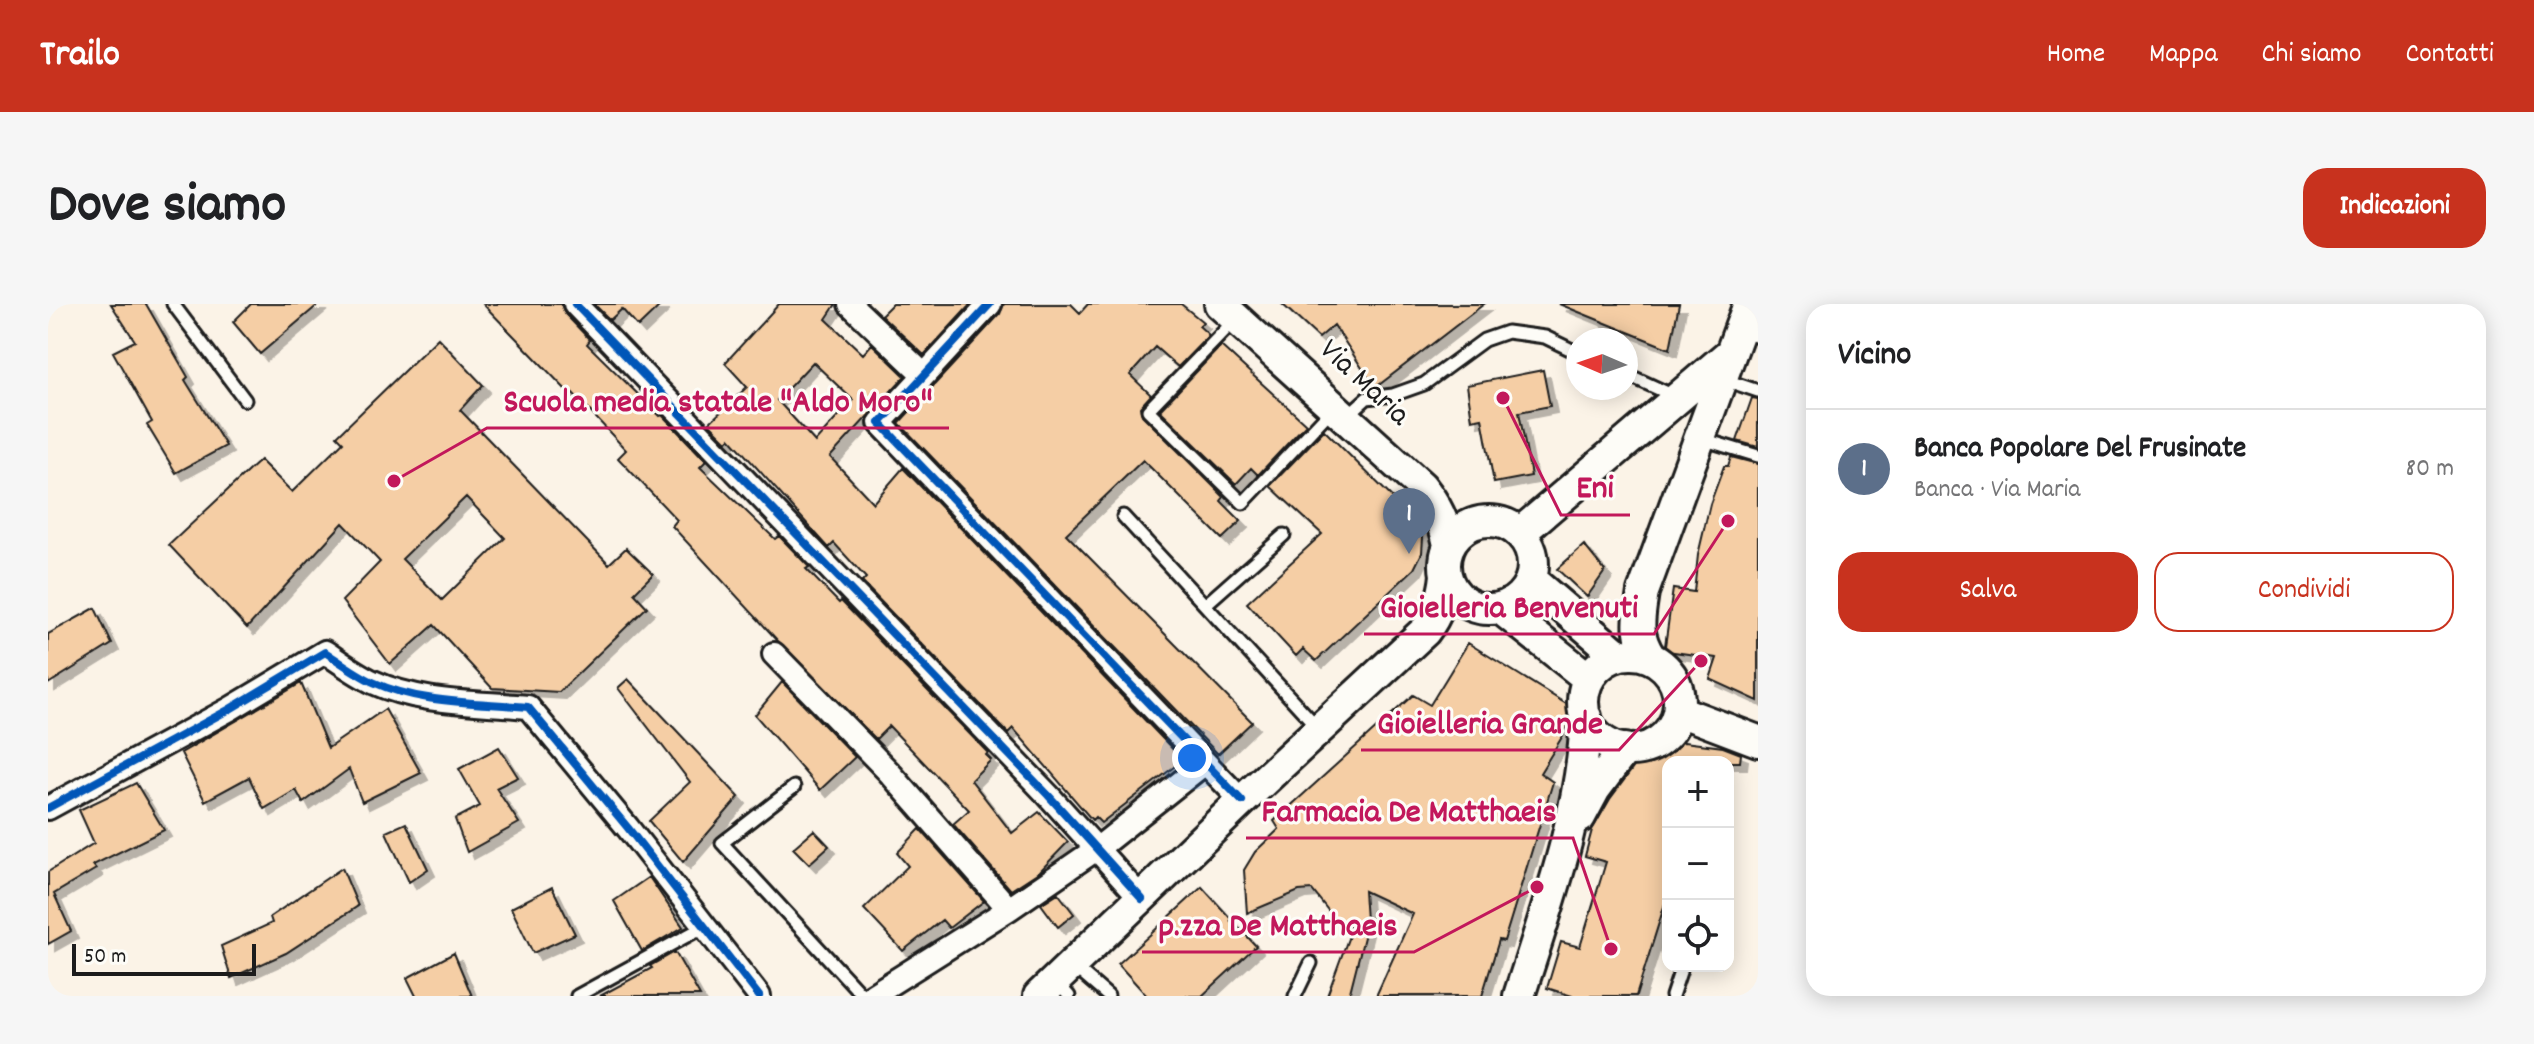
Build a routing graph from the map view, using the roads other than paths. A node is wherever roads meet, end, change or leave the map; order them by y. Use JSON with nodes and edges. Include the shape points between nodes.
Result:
{"nodes":[{"id":1,"x":173,"y":304,"type":"edge"},
{"id":2,"x":575,"y":304,"type":"edge"},
{"id":3,"x":850,"y":304,"type":"edge"},
{"id":4,"x":990,"y":304,"type":"edge"},
{"id":5,"x":1229,"y":311,"type":"edge"},
{"id":6,"x":1742,"y":330,"type":"edge"},
{"id":7,"x":1566,"y":347,"type":"edge"},
{"id":8,"x":923,"y":374,"type":"junction"},
{"id":9,"x":1638,"y":380,"type":"edge"},
{"id":10,"x":1758,"y":391,"type":"edge"},
{"id":11,"x":1678,"y":398,"type":"junction"},
{"id":12,"x":245,"y":400,"type":"dead end"},
{"id":13,"x":1340,"y":412,"type":"junction"},
{"id":14,"x":1699,"y":438,"type":"junction"},
{"id":15,"x":1758,"y":456,"type":"edge"},
{"id":16,"x":1421,"y":486,"type":"junction"},
{"id":17,"x":1123,"y":516,"type":"dead end"},
{"id":18,"x":1486,"y":520,"type":"junction"},
{"id":19,"x":1520,"y":533,"type":"junction"},
{"id":20,"x":1284,"y":535,"type":"dead end"},
{"id":21,"x":1449,"y":545,"type":"junction"},
{"id":22,"x":1446,"y":575,"type":"junction"},
{"id":23,"x":1531,"y":580,"type":"junction"},
{"id":24,"x":1205,"y":605,"type":"junction"},
{"id":25,"x":1494,"y":609,"type":"junction"},
{"id":26,"x":1425,"y":631,"type":"junction"},
{"id":27,"x":774,"y":654,"type":"dead end"},
{"id":28,"x":1618,"y":655,"type":"junction"},
{"id":29,"x":1650,"y":657,"type":"junction"},
{"id":30,"x":1589,"y":679,"type":"junction"},
{"id":31,"x":1679,"y":711,"type":"junction"},
{"id":32,"x":1586,"y":717,"type":"junction"},
{"id":33,"x":1319,"y":729,"type":"junction"},
{"id":34,"x":1758,"y":740,"type":"edge"},
{"id":35,"x":1625,"y":749,"type":"junction"},
{"id":36,"x":1205,"y":763,"type":"junction"},
{"id":37,"x":794,"y":787,"type":"dead end"},
{"id":38,"x":1242,"y":801,"type":"junction"},
{"id":39,"x":48,"y":808,"type":"edge"},
{"id":40,"x":1098,"y":848,"type":"junction"},
{"id":41,"x":1565,"y":852,"type":"junction"},
{"id":42,"x":1142,"y":899,"type":"junction"},
{"id":43,"x":1009,"y":909,"type":"junction"},
{"id":44,"x":705,"y":926,"type":"junction"},
{"id":45,"x":1311,"y":963,"type":"dead end"},
{"id":46,"x":1680,"y":972,"type":"edge"},
{"id":47,"x":1059,"y":984,"type":"edge"},
{"id":48,"x":577,"y":996,"type":"edge"},
{"id":49,"x":759,"y":996,"type":"edge"},
{"id":50,"x":863,"y":996,"type":"edge"},
{"id":51,"x":871,"y":996,"type":"edge"},
{"id":52,"x":1108,"y":996,"type":"edge"},
{"id":53,"x":1295,"y":996,"type":"edge"},
{"id":54,"x":1519,"y":996,"type":"edge"},
{"id":55,"x":1672,"y":996,"type":"edge"}],
"edges":[{"from":1,"to":12,"type":"lane"},
{"from":2,"to":40,"type":"street"},
{"from":3,"to":8,"type":"street"},
{"from":4,"to":8,"type":"street"},
{"from":5,"to":13,"type":"main road","name":"Via Maria"},
{"from":5,"to":13,"type":"lane","via":[[1148,410],[1243,503]]},
{"from":6,"to":10,"type":"lane"},
{"from":6,"to":11,"type":"main road"},
{"from":6,"to":14,"type":"main road"},
{"from":7,"to":13,"type":"lane","via":[[1545,337],[1507,332],[1484,340],[1424,384],[1367,398]]},
{"from":8,"to":36,"type":"street","via":[[880,423]]},
{"from":9,"to":11,"type":"lane"},
{"from":11,"to":19,"type":"main road"},
{"from":13,"to":16,"type":"main road","name":"Via Maria"},
{"from":14,"to":15,"type":"lane"},
{"from":14,"to":29,"type":"main road","via":[[1643,592],[1638,624]]},
{"from":16,"to":18,"type":"main road"},
{"from":16,"to":21,"type":"main road","via":[[1436,504]]},
{"from":17,"to":24,"type":"lane"},
{"from":18,"to":19,"type":"main road"},
{"from":18,"to":21,"type":"main road","via":[[1464,528]]},
{"from":19,"to":23,"type":"main road","via":[[1531,550]]},
{"from":20,"to":24,"type":"lane"},
{"from":21,"to":22,"type":"main road"},
{"from":22,"to":25,"type":"main road","via":[[1465,603]]},
{"from":22,"to":26,"type":"main road","via":[[1436,617]]},
{"from":23,"to":25,"type":"main road","via":[[1519,598]]},
{"from":23,"to":28,"type":"main road"},
{"from":24,"to":33,"type":"lane"},
{"from":25,"to":26,"type":"main road","via":[[1464,613]]},
{"from":25,"to":30,"type":"main road"},
{"from":26,"to":33,"type":"main road"},
{"from":27,"to":43,"type":"street","via":[[889,772]]},
{"from":28,"to":29,"type":"main road"},
{"from":28,"to":30,"type":"main road","via":[[1596,668]]},
{"from":29,"to":31,"type":"main road","via":[[1674,679]]},
{"from":30,"to":32,"type":"main road","via":[[1584,691]]},
{"from":31,"to":34,"type":"main road"},
{"from":31,"to":35,"type":"main road","via":[[1659,741]]},
{"from":32,"to":35,"type":"main road","via":[[1600,738]]},
{"from":32,"to":41,"type":"main road"},
{"from":33,"to":38,"type":"main road"},
{"from":35,"to":41,"type":"main road","via":[[1595,789]]},
{"from":36,"to":38,"type":"street"},
{"from":36,"to":40,"type":"street"},
{"from":37,"to":50,"type":"lane","via":[[722,843]]},
{"from":38,"to":42,"type":"main road"},
{"from":39,"to":44,"type":"street","via":[[325,652],[372,682],[402,692],[528,707]]},
{"from":40,"to":42,"type":"street"},
{"from":40,"to":43,"type":"street"},
{"from":41,"to":54,"type":"main road"},
{"from":42,"to":47,"type":"main road"},
{"from":43,"to":51,"type":"street"},
{"from":44,"to":48,"type":"lane"},
{"from":44,"to":49,"type":"street"},
{"from":45,"to":53,"type":"lane"},
{"from":46,"to":55,"type":"lane"},
{"from":47,"to":52,"type":"lane"}]}
